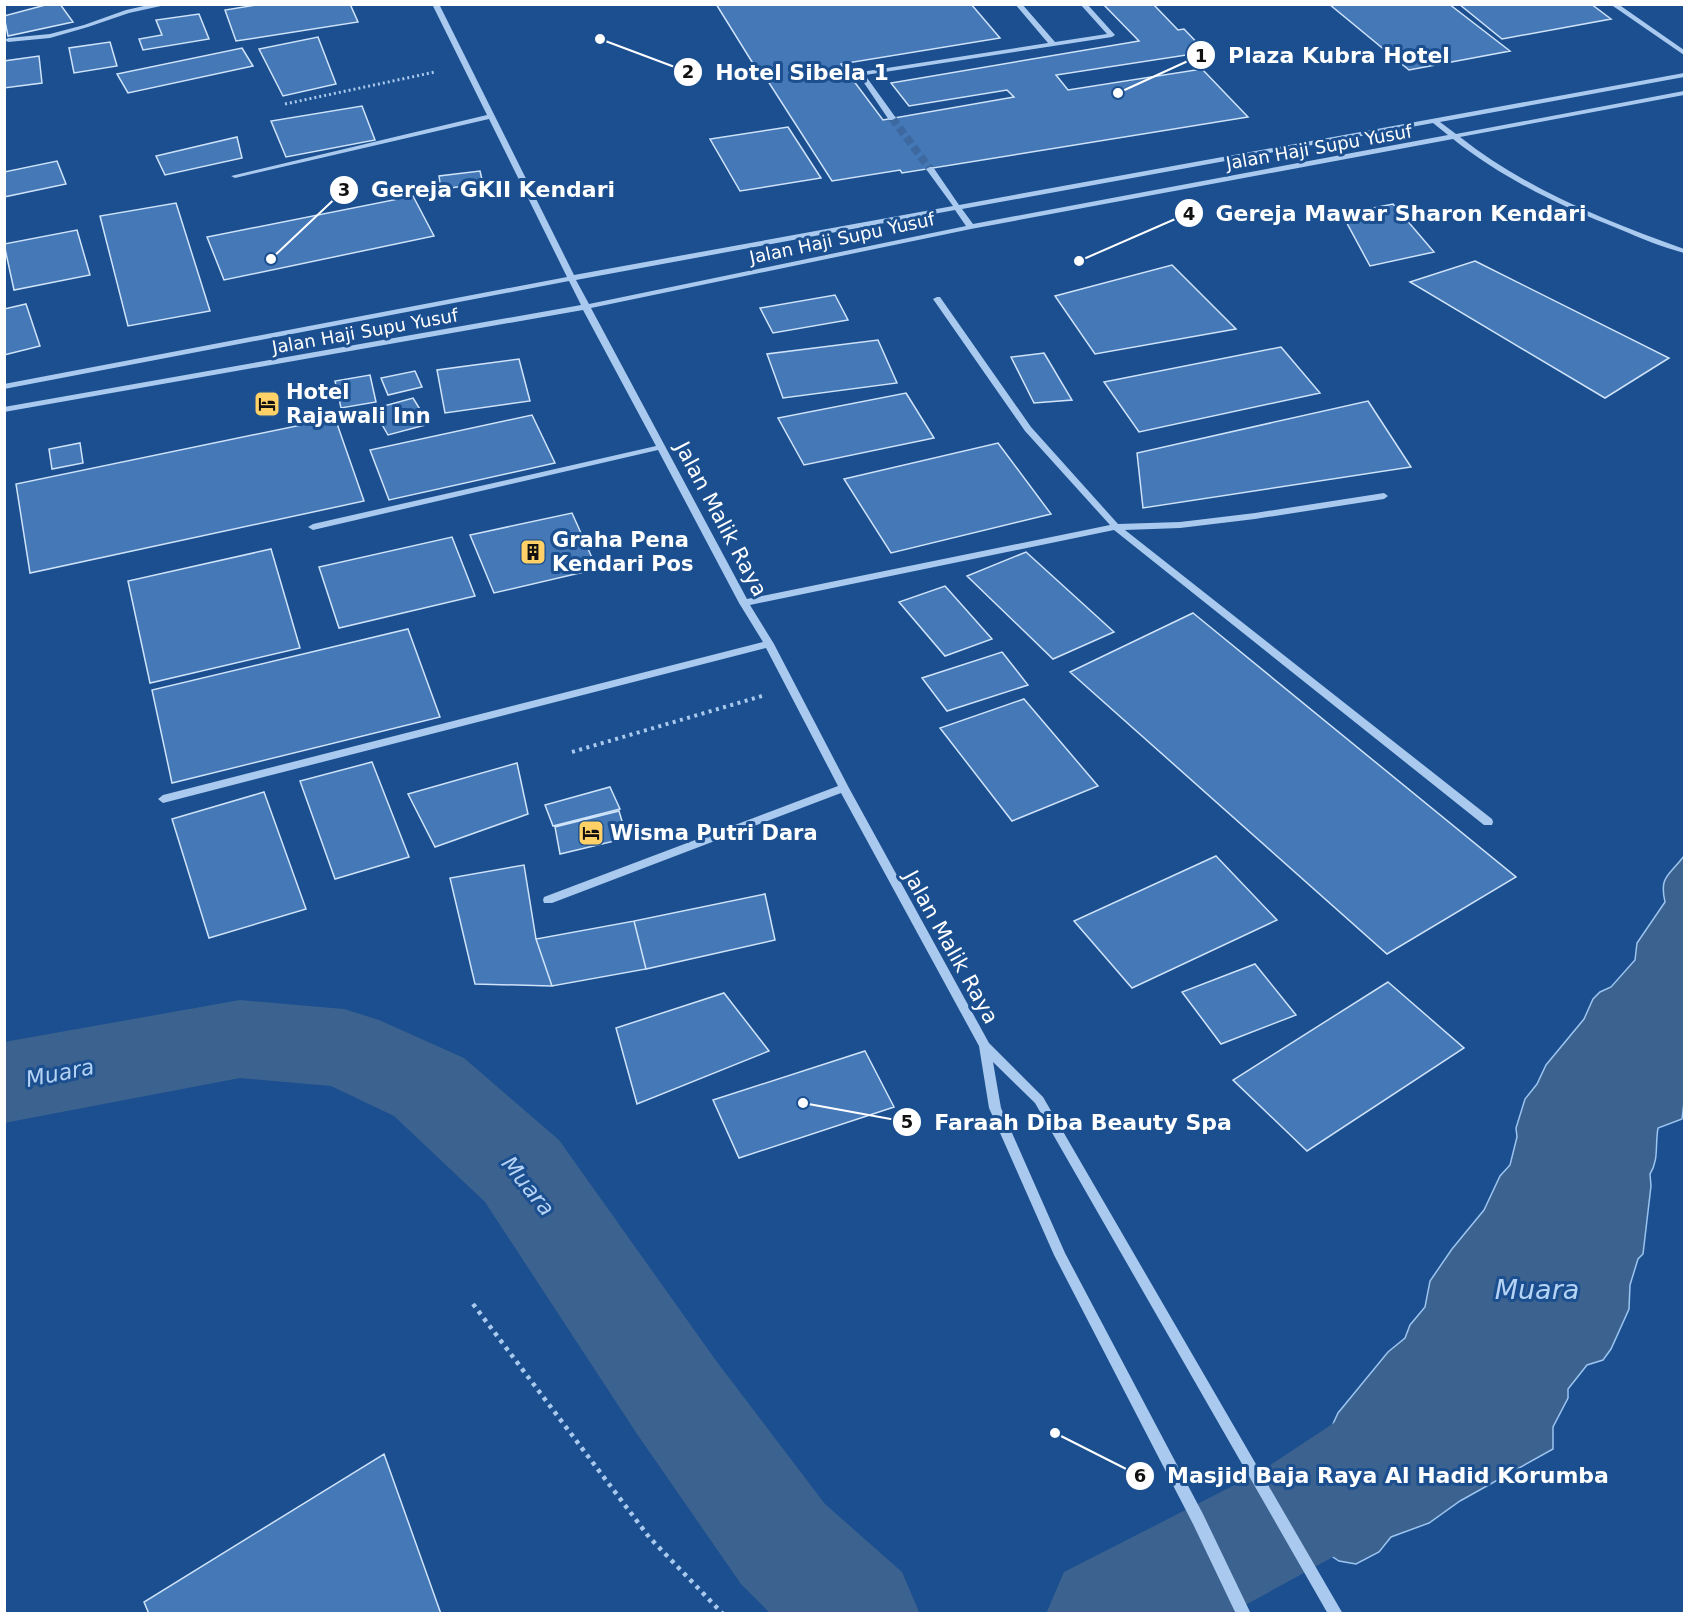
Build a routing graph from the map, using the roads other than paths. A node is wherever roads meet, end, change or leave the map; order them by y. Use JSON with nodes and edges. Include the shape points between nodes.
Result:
{"nodes":[{"id":1,"x":167,"y":4,"type":"edge"},
{"id":2,"x":435,"y":4,"type":"edge"},
{"id":3,"x":1018,"y":4,"type":"edge"},
{"id":4,"x":1083,"y":4,"type":"edge"},
{"id":5,"x":1613,"y":4,"type":"edge"},
{"id":6,"x":8,"y":40,"type":"dead end"},
{"id":7,"x":1053,"y":44,"type":"junction"},
{"id":8,"x":1684,"y":53,"type":"edge"},
{"id":9,"x":1684,"y":75,"type":"edge"},
{"id":10,"x":1684,"y":93,"type":"edge"},
{"id":11,"x":491,"y":116,"type":"junction"},
{"id":12,"x":892,"y":118,"type":"tunnel mouth"},
{"id":13,"x":1436,"y":121,"type":"junction"},
{"id":14,"x":1456,"y":137,"type":"junction"},
{"id":15,"x":930,"y":169,"type":"tunnel mouth"},
{"id":16,"x":235,"y":176,"type":"dead end"},
{"id":17,"x":958,"y":208,"type":"junction"},
{"id":18,"x":971,"y":227,"type":"junction"},
{"id":19,"x":1684,"y":251,"type":"edge"},
{"id":20,"x":572,"y":278,"type":"junction"},
{"id":21,"x":937,"y":299,"type":"dead end"},
{"id":22,"x":586,"y":307,"type":"junction"},
{"id":23,"x":4,"y":387,"type":"edge"},
{"id":24,"x":4,"y":410,"type":"edge"},
{"id":25,"x":662,"y":447,"type":"junction"},
{"id":26,"x":1384,"y":496,"type":"dead end"},
{"id":27,"x":313,"y":527,"type":"dead end"},
{"id":28,"x":1116,"y":527,"type":"junction"},
{"id":29,"x":744,"y":603,"type":"junction"},
{"id":30,"x":769,"y":644,"type":"junction"},
{"id":31,"x":844,"y":788,"type":"junction"},
{"id":32,"x":164,"y":799,"type":"dead end"},
{"id":33,"x":1488,"y":822,"type":"dead end"},
{"id":34,"x":548,"y":900,"type":"dead end"},
{"id":35,"x":985,"y":1046,"type":"junction"},
{"id":36,"x":1244,"y":1614,"type":"edge"},
{"id":37,"x":1336,"y":1614,"type":"edge"}],
"edges":[{"from":1,"to":6,"type":"street","via":[[128,11],[50,36]]},
{"from":2,"to":11,"type":"street","name":"Jalan Malik Raya"},
{"from":3,"to":7,"type":"street"},
{"from":4,"to":7,"type":"street","via":[[1112,35]]},
{"from":5,"to":8,"type":"street"},
{"from":7,"to":12,"type":"street","via":[[861,74]]},
{"from":9,"to":13,"type":"street","name":"Jalan Haji Supu Yusuf"},
{"from":10,"to":14,"type":"street","name":"Jalan Haji Supu Yusuf"},
{"from":11,"to":16,"type":"street"},
{"from":11,"to":20,"type":"street","name":"Jalan Malik Raya"},
{"from":13,"to":14,"type":"street"},
{"from":13,"to":17,"type":"street","name":"Jalan Haji Supu Yusuf"},
{"from":14,"to":18,"type":"street","name":"Jalan Haji Supu Yusuf"},
{"from":14,"to":19,"type":"street","via":[[1497,167],[1557,199]]},
{"from":15,"to":17,"type":"street"},
{"from":17,"to":18,"type":"street"},
{"from":17,"to":20,"type":"street","name":"Jalan Haji Supu Yusuf"},
{"from":18,"to":22,"type":"street","name":"Jalan Haji Supu Yusuf"},
{"from":20,"to":22,"type":"street","name":"Jalan Malik Raya"},
{"from":20,"to":23,"type":"street","name":"Jalan Haji Supu Yusuf"},
{"from":21,"to":28,"type":"street","via":[[1029,429]]},
{"from":22,"to":24,"type":"street","name":"Jalan Haji Supu Yusuf"},
{"from":22,"to":25,"type":"street","name":"Jalan Malik Raya"},
{"from":25,"to":27,"type":"street"},
{"from":25,"to":29,"type":"street","name":"Jalan Malik Raya"},
{"from":26,"to":28,"type":"street","via":[[1190,524]]},
{"from":28,"to":29,"type":"street"},
{"from":28,"to":33,"type":"street"},
{"from":29,"to":30,"type":"street","name":"Jalan Malik Raya"},
{"from":30,"to":31,"type":"street","name":"Jalan Malik Raya"},
{"from":30,"to":32,"type":"street"},
{"from":31,"to":34,"type":"street"},
{"from":31,"to":35,"type":"street","name":"Jalan Malik Raya"},
{"from":35,"to":36,"type":"street","via":[[995,1108],[1060,1255]]},
{"from":35,"to":37,"type":"street","via":[[1039,1100]]}]}
